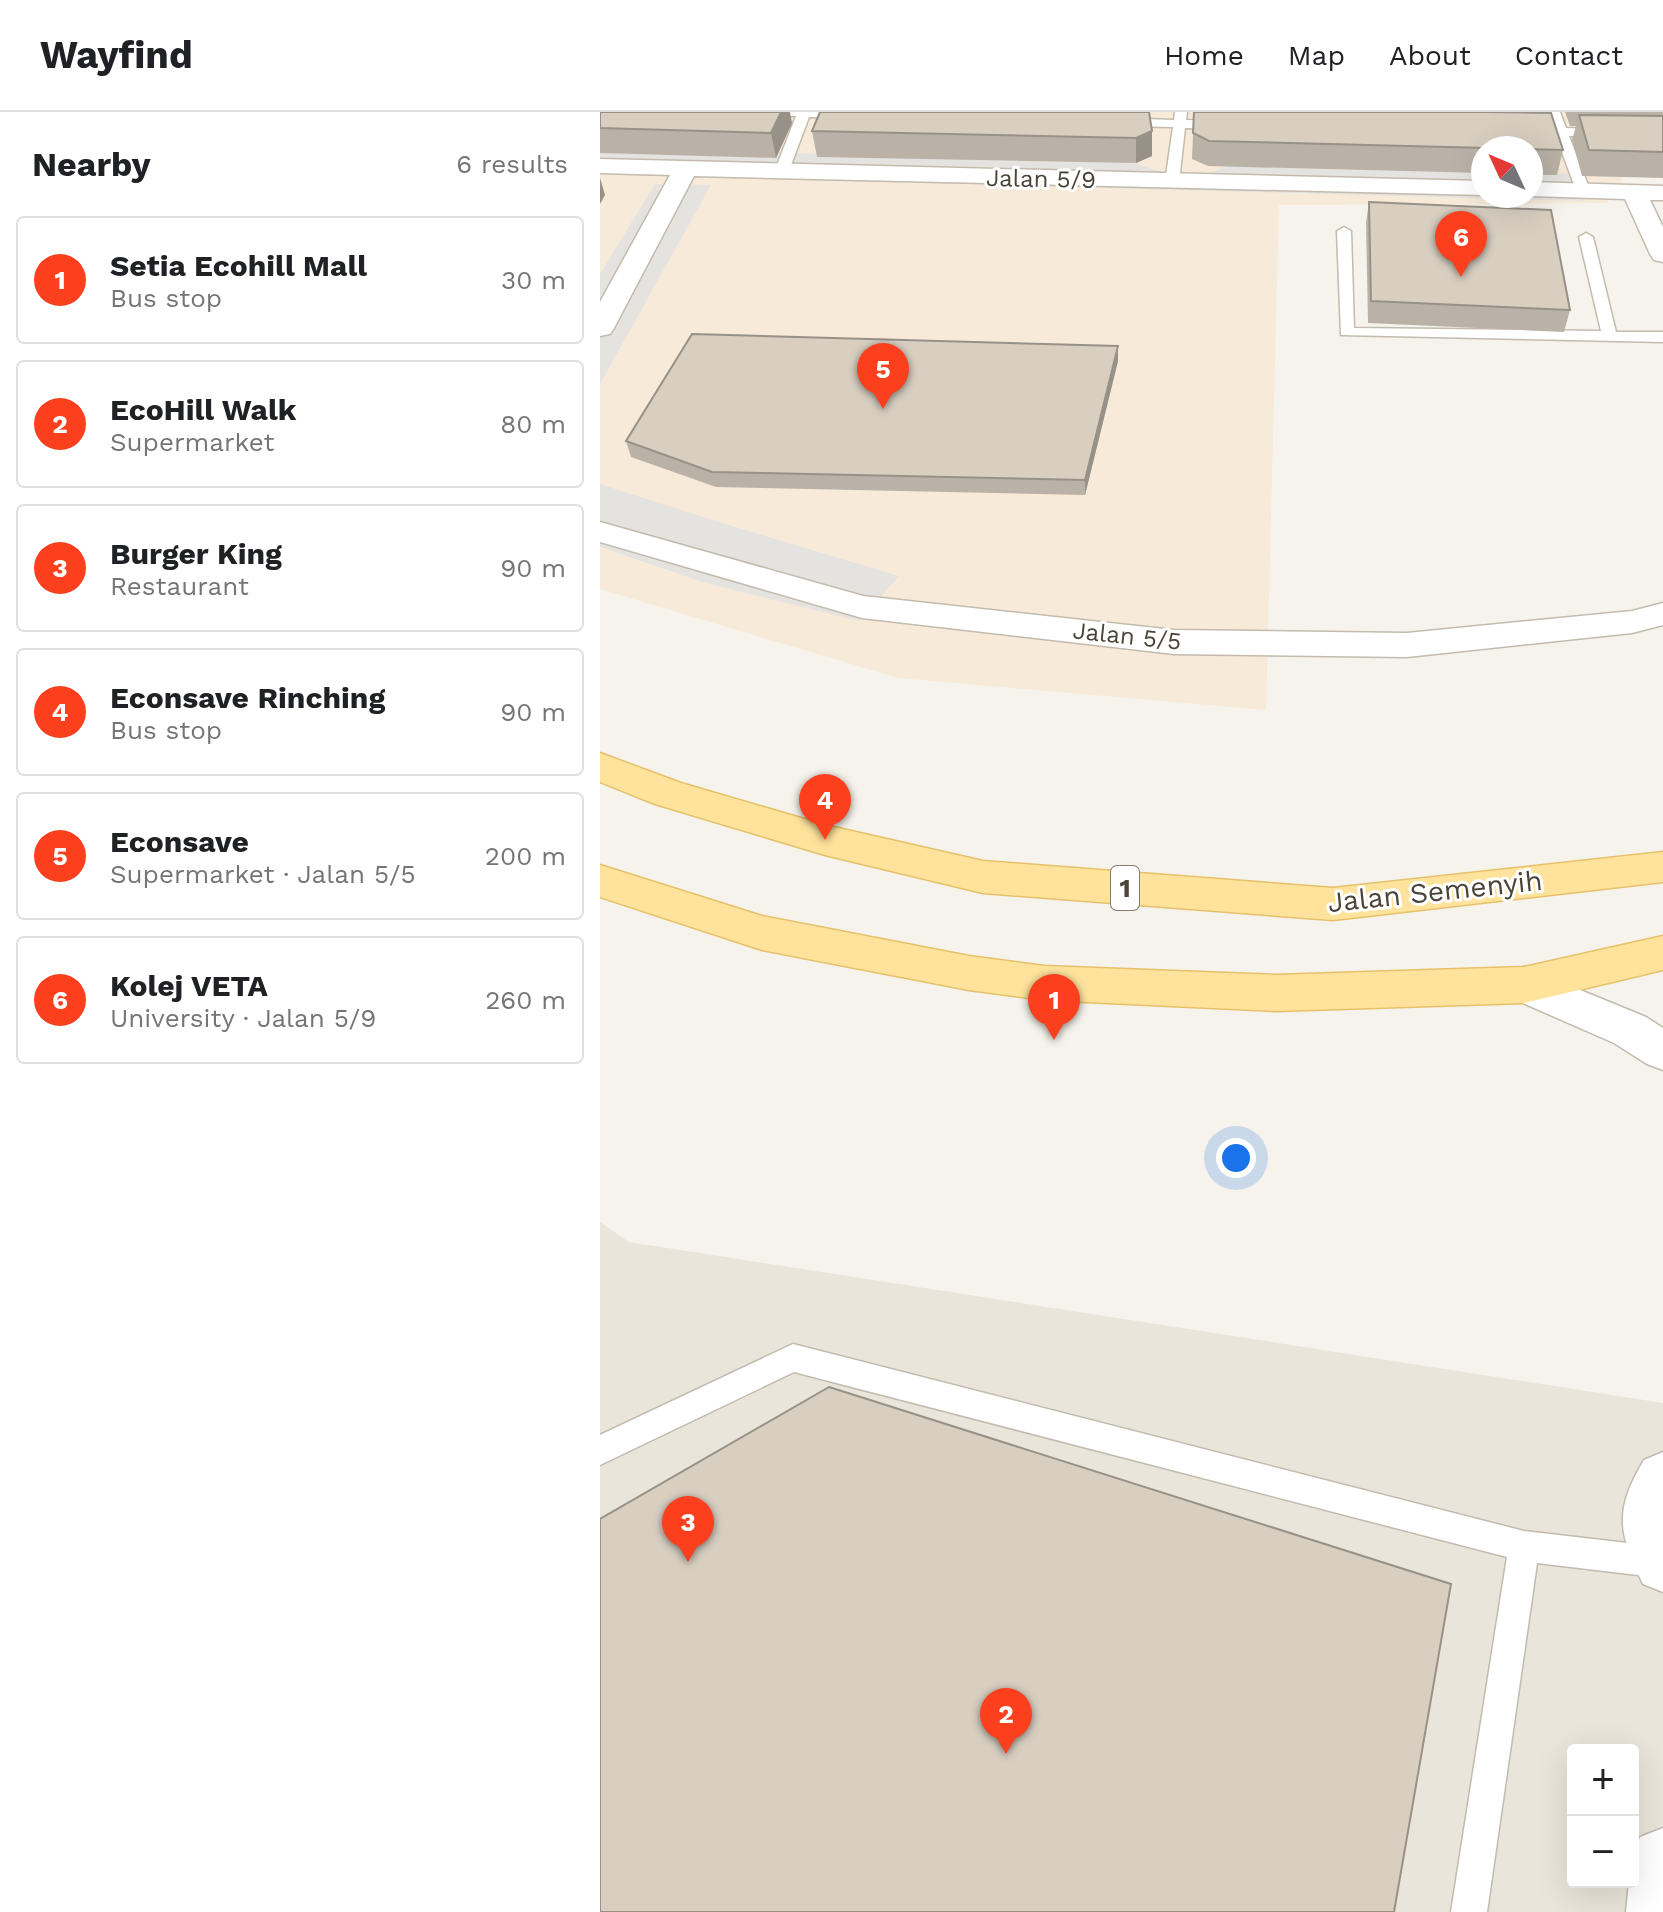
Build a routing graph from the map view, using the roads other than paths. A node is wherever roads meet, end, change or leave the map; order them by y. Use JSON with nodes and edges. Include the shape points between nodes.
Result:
{"nodes":[{"id":1,"x":770,"y":112,"type":"edge"},
{"id":2,"x":1554,"y":112,"type":"edge"},
{"id":3,"x":804,"y":113,"type":"edge"},
{"id":4,"x":867,"y":115,"type":"edge"},
{"id":5,"x":1180,"y":118,"type":"edge"},
{"id":6,"x":1100,"y":122,"type":"edge"},
{"id":7,"x":1242,"y":125,"type":"edge"},
{"id":8,"x":1513,"y":131,"type":"edge"},
{"id":9,"x":1561,"y":132,"type":"junction"},
{"id":10,"x":1663,"y":135,"type":"edge"},
{"id":11,"x":600,"y":166,"type":"edge"},
{"id":12,"x":685,"y":170,"type":"junction"},
{"id":13,"x":781,"y":173,"type":"junction"},
{"id":14,"x":1172,"y":182,"type":"junction"},
{"id":15,"x":1471,"y":188,"type":"edge"},
{"id":16,"x":1543,"y":189,"type":"edge"},
{"id":17,"x":1583,"y":190,"type":"junction"},
{"id":18,"x":1634,"y":192,"type":"junction"},
{"id":19,"x":1663,"y":193,"type":"edge"},
{"id":20,"x":1344,"y":231,"type":"dead end"},
{"id":21,"x":1586,"y":237,"type":"dead end"},
{"id":22,"x":1663,"y":254,"type":"edge"},
{"id":23,"x":610,"y":296,"type":"edge"},
{"id":24,"x":600,"y":328,"type":"edge"},
{"id":25,"x":1610,"y":337,"type":"junction"},
{"id":26,"x":1663,"y":337,"type":"edge"},
{"id":27,"x":600,"y":532,"type":"edge"},
{"id":28,"x":1663,"y":614,"type":"edge"},
{"id":29,"x":600,"y":767,"type":"edge"},
{"id":30,"x":1663,"y":867,"type":"edge"},
{"id":31,"x":600,"y":881,"type":"edge"},
{"id":32,"x":1663,"y":953,"type":"edge"},
{"id":33,"x":1524,"y":985,"type":"junction"},
{"id":34,"x":1663,"y":1051,"type":"edge"},
{"id":35,"x":600,"y":1450,"type":"edge"},
{"id":36,"x":1663,"y":1479,"type":"edge"},
{"id":37,"x":1524,"y":1546,"type":"junction"},
{"id":38,"x":1663,"y":1564,"type":"edge"},
{"id":39,"x":1663,"y":1860,"type":"edge"},
{"id":40,"x":1469,"y":1912,"type":"edge"},
{"id":41,"x":1658,"y":1912,"type":"edge"}],
"edges":[{"from":1,"to":3,"type":"lane"},
{"from":2,"to":9,"type":"lane"},
{"from":3,"to":4,"type":"lane"},
{"from":3,"to":13,"type":"lane"},
{"from":5,"to":6,"type":"lane"},
{"from":5,"to":7,"type":"lane"},
{"from":5,"to":14,"type":"lane"},
{"from":8,"to":9,"type":"lane"},
{"from":9,"to":10,"type":"lane"},
{"from":9,"to":17,"type":"lane"},
{"from":11,"to":12,"type":"street","name":"Jalan 5/9"},
{"from":12,"to":13,"type":"street","name":"Jalan 5/9"},
{"from":12,"to":23,"type":"street"},
{"from":13,"to":14,"type":"street","name":"Jalan 5/9"},
{"from":14,"to":15,"type":"street","name":"Jalan 5/9"},
{"from":16,"to":17,"type":"street"},
{"from":17,"to":18,"type":"street"},
{"from":18,"to":19,"type":"street"},
{"from":18,"to":22,"type":"street"},
{"from":20,"to":25,"type":"lane","via":[[1346,332]]},
{"from":21,"to":25,"type":"lane"},
{"from":23,"to":24,"type":"street"},
{"from":25,"to":26,"type":"lane"},
{"from":27,"to":28,"type":"street","name":"Jalan 5/5","via":[[862,607],[1174,642],[1407,645],[1632,622]]},
{"from":29,"to":30,"type":"main road","name":"Jalan Semenyih","number":"1","via":[[669,794],[825,840],[983,877],[1333,904]]},
{"from":31,"to":33,"type":"main road","via":[[762,933],[1044,983],[1276,993]]},
{"from":32,"to":33,"type":"main road"},
{"from":33,"to":34,"type":"street","via":[[1630,1030]]},
{"from":35,"to":37,"type":"lane","via":[[793,1358]]},
{"from":36,"to":38,"type":"street","via":[[1649,1501],[1648,1531]]},
{"from":37,"to":38,"type":"lane"},
{"from":37,"to":40,"type":"lane"},
{"from":39,"to":41,"type":"street"}]}
